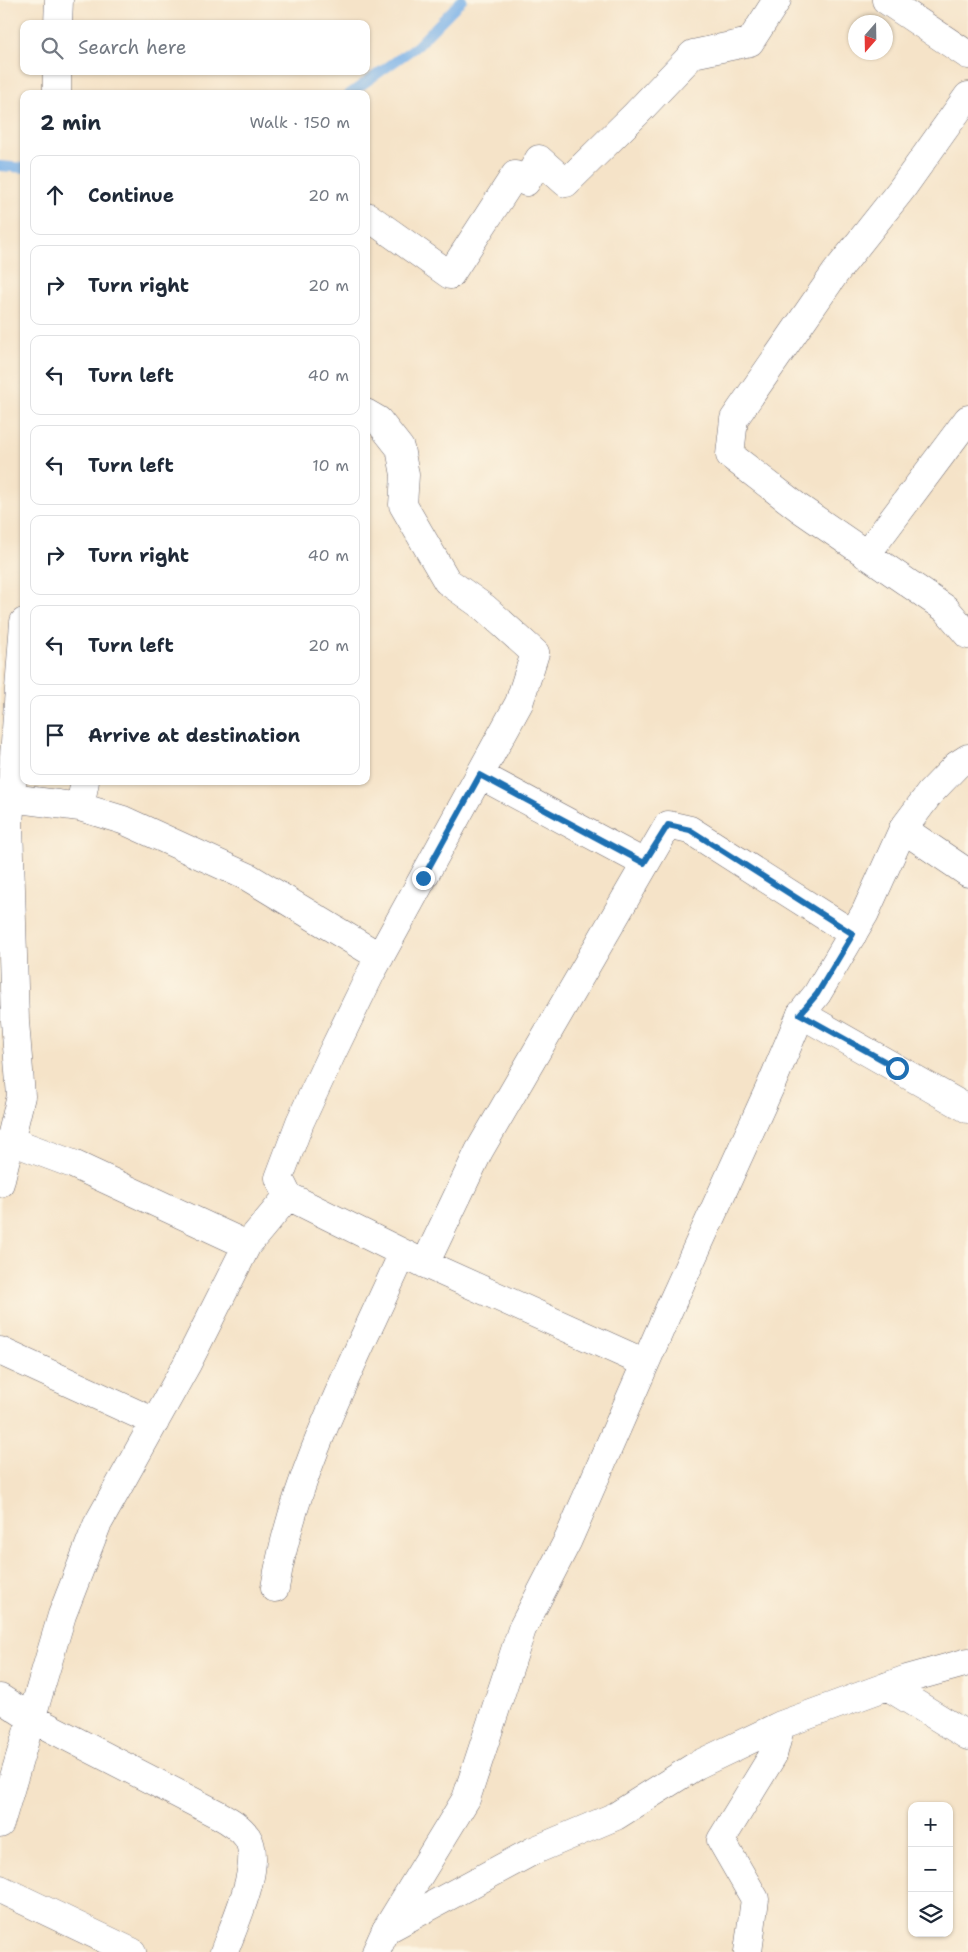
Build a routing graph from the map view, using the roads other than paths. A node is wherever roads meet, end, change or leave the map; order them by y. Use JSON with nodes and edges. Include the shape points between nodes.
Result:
{"nodes":[{"id":1,"x":59,"y":0,"type":"edge"},
{"id":2,"x":777,"y":0,"type":"edge"},
{"id":3,"x":886,"y":0,"type":"edge"},
{"id":4,"x":58,"y":20,"type":"edge"},
{"id":5,"x":968,"y":55,"type":"edge"},
{"id":6,"x":968,"y":96,"type":"edge"},
{"id":7,"x":370,"y":218,"type":"edge"},
{"id":8,"x":370,"y":416,"type":"edge"},
{"id":9,"x":968,"y":420,"type":"edge"},
{"id":10,"x":866,"y":555,"type":"junction"},
{"id":11,"x":968,"y":635,"type":"edge"},
{"id":12,"x":20,"y":645,"type":"edge"},
{"id":13,"x":8,"y":713,"type":"edge"},
{"id":14,"x":968,"y":758,"type":"edge"},
{"id":15,"x":480,"y":775,"type":"junction"},
{"id":16,"x":82,"y":794,"type":"edge"},
{"id":17,"x":7,"y":815,"type":"edge"},
{"id":18,"x":903,"y":829,"type":"junction"},
{"id":19,"x":644,"y":863,"type":"junction"},
{"id":20,"x":968,"y":873,"type":"edge"},
{"id":21,"x":853,"y":934,"type":"junction"},
{"id":22,"x":380,"y":957,"type":"junction"},
{"id":23,"x":800,"y":1014,"type":"junction"},
{"id":24,"x":968,"y":1109,"type":"edge"},
{"id":25,"x":11,"y":1140,"type":"junction"},
{"id":26,"x":0,"y":1183,"type":"edge"},
{"id":27,"x":288,"y":1196,"type":"junction"},
{"id":28,"x":247,"y":1245,"type":"junction"},
{"id":29,"x":414,"y":1258,"type":"junction"},
{"id":30,"x":0,"y":1351,"type":"edge"},
{"id":31,"x":645,"y":1363,"type":"junction"},
{"id":32,"x":155,"y":1422,"type":"junction"},
{"id":33,"x":275,"y":1588,"type":"dead end"},
{"id":34,"x":968,"y":1662,"type":"edge"},
{"id":35,"x":887,"y":1686,"type":"junction"},
{"id":36,"x":0,"y":1698,"type":"edge"},
{"id":37,"x":31,"y":1718,"type":"junction"},
{"id":38,"x":782,"y":1725,"type":"junction"},
{"id":39,"x":968,"y":1736,"type":"edge"},
{"id":40,"x":0,"y":1824,"type":"edge"},
{"id":41,"x":0,"y":1889,"type":"edge"},
{"id":42,"x":381,"y":1941,"type":"edge"},
{"id":43,"x":132,"y":1952,"type":"edge"},
{"id":44,"x":224,"y":1952,"type":"edge"},
{"id":45,"x":748,"y":1952,"type":"edge"}],
"edges":[{"from":1,"to":4,"type":"street"},
{"from":2,"to":7,"type":"street","via":[[750,42],[693,54],[566,183],[539,160],[526,182],[515,175],[450,275]]},
{"from":3,"to":5,"type":"street"},
{"from":6,"to":10,"type":"street","via":[[901,190],[836,272],[734,419],[730,455]]},
{"from":8,"to":15,"type":"street","via":[[378,420],[400,448],[405,475],[403,505],[447,581],[485,608],[535,652],[519,704]]},
{"from":9,"to":10,"type":"street"},
{"from":10,"to":11,"type":"street","via":[[946,610]]},
{"from":12,"to":13,"type":"street"},
{"from":13,"to":17,"type":"street"},
{"from":14,"to":18,"type":"street","via":[[930,793]]},
{"from":15,"to":19,"type":"street"},
{"from":15,"to":22,"type":"street"},
{"from":16,"to":17,"type":"street"},
{"from":16,"to":22,"type":"street","via":[[123,820],[248,877]]},
{"from":17,"to":25,"type":"street","via":[[21,1096]]},
{"from":18,"to":20,"type":"street"},
{"from":18,"to":21,"type":"street"},
{"from":19,"to":21,"type":"street","via":[[668,825],[690,830]]},
{"from":19,"to":29,"type":"street"},
{"from":21,"to":23,"type":"street","via":[[817,994]]},
{"from":22,"to":27,"type":"street","via":[[300,1122],[279,1178]]},
{"from":23,"to":24,"type":"street"},
{"from":23,"to":31,"type":"street","via":[[772,1085]]},
{"from":25,"to":26,"type":"street"},
{"from":25,"to":28,"type":"street","via":[[73,1164]]},
{"from":27,"to":28,"type":"street"},
{"from":27,"to":29,"type":"street"},
{"from":28,"to":32,"type":"street"},
{"from":29,"to":31,"type":"street"},
{"from":29,"to":33,"type":"street","via":[[315,1450],[282,1545]]},
{"from":30,"to":32,"type":"street"},
{"from":31,"to":42,"type":"street","via":[[568,1540],[522,1629],[466,1798]]},
{"from":32,"to":37,"type":"street","via":[[97,1525],[62,1615]]},
{"from":34,"to":35,"type":"street"},
{"from":35,"to":38,"type":"street"},
{"from":35,"to":39,"type":"street"},
{"from":36,"to":37,"type":"street"},
{"from":37,"to":40,"type":"street"},
{"from":37,"to":44,"type":"street","via":[[219,1816],[248,1838],[253,1864]]},
{"from":38,"to":42,"type":"street","via":[[697,1765],[616,1816],[533,1851]]},
{"from":38,"to":45,"type":"street","via":[[773,1755],[721,1840],[755,1899]]},
{"from":41,"to":43,"type":"street"}]}
